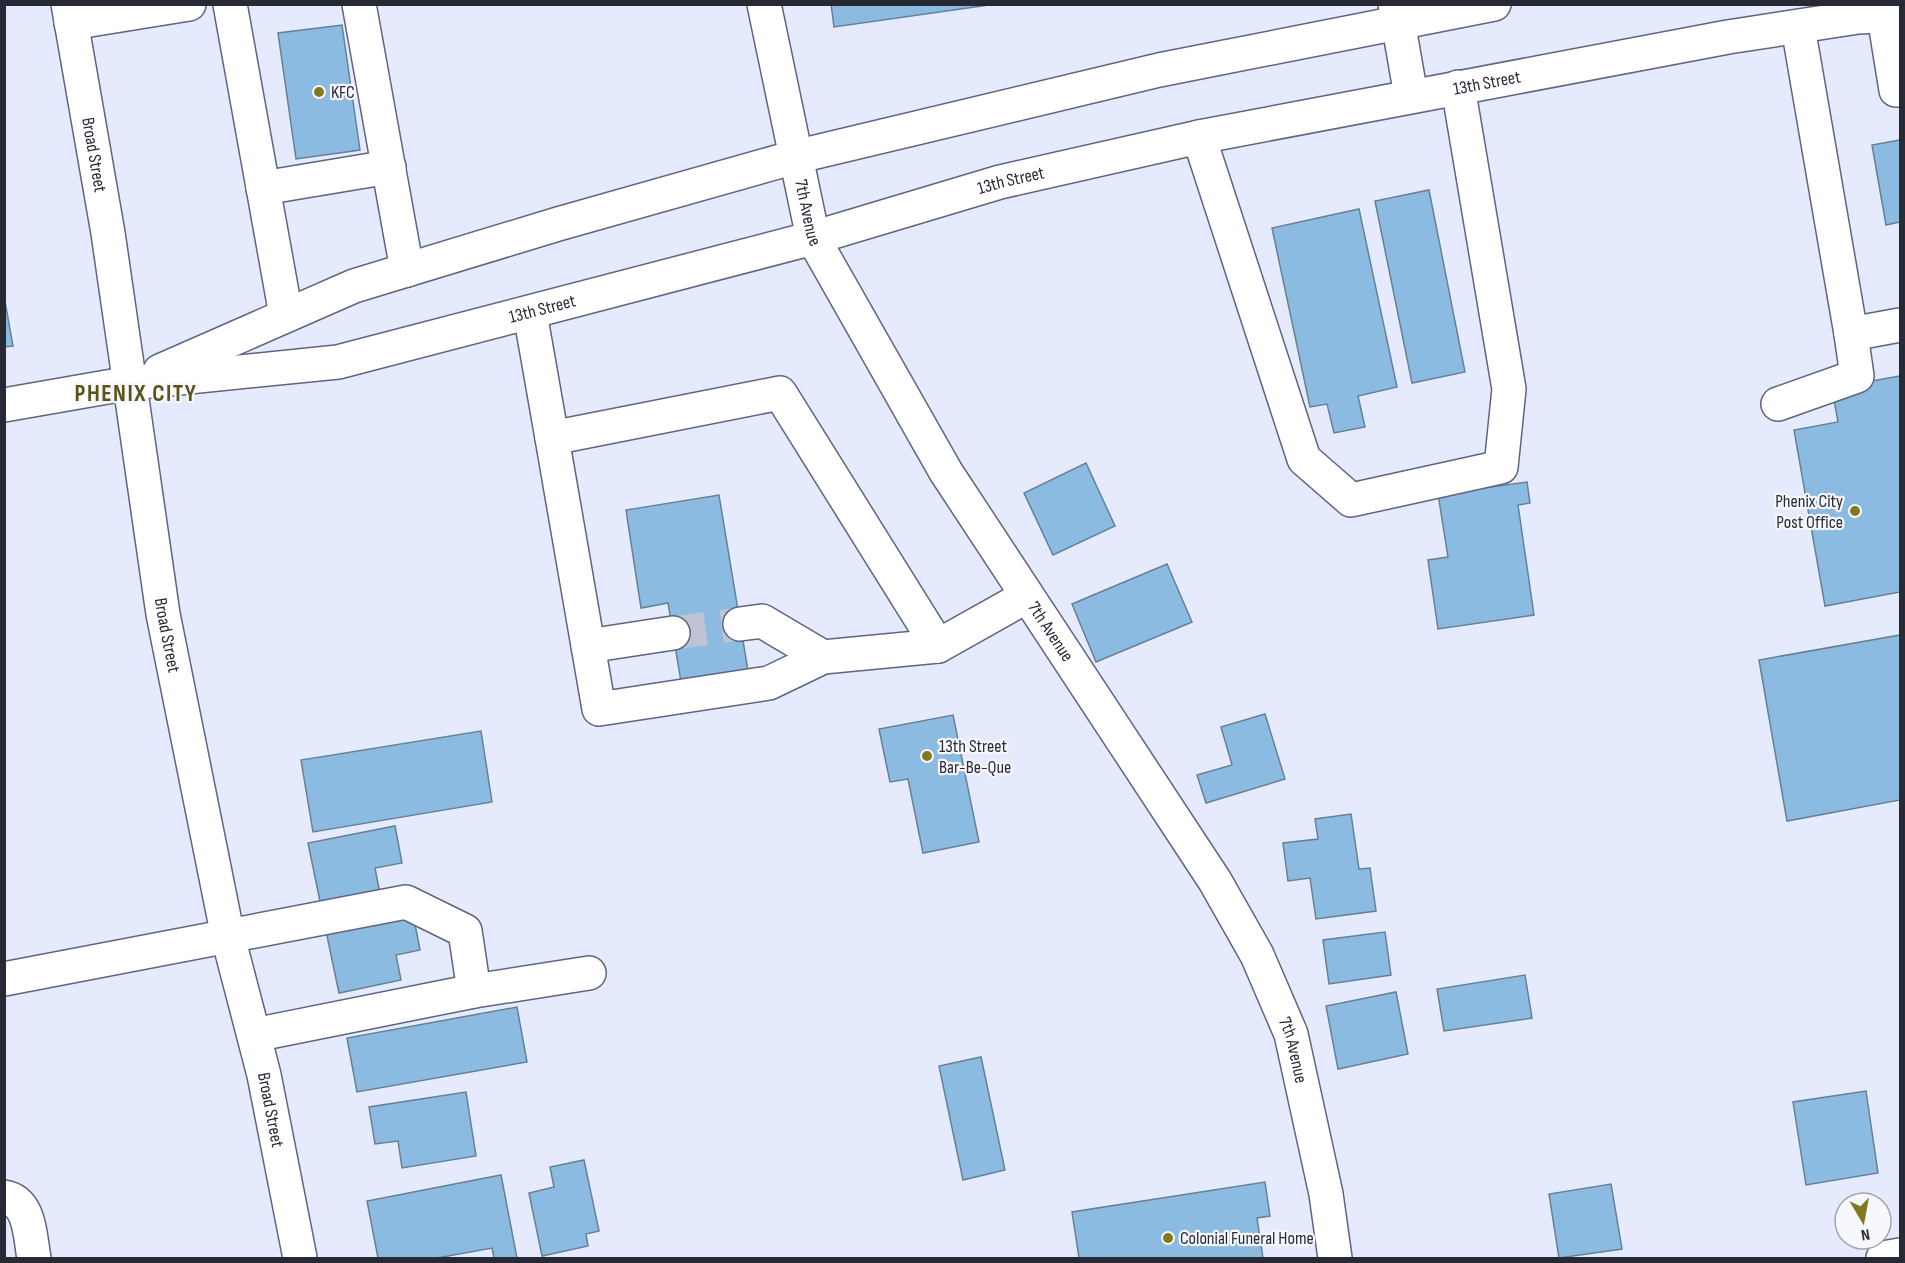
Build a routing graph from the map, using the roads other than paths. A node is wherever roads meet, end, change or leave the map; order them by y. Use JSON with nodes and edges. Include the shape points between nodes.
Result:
{"nodes":[{"id":1,"x":189,"y":4,"type":"edge"},
{"id":2,"x":230,"y":4,"type":"edge"},
{"id":3,"x":359,"y":4,"type":"edge"},
{"id":4,"x":764,"y":4,"type":"edge"},
{"id":5,"x":1494,"y":4,"type":"edge"},
{"id":6,"x":1396,"y":13,"type":"edge"},
{"id":7,"x":69,"y":14,"type":"edge"},
{"id":8,"x":1892,"y":15,"type":"edge"},
{"id":9,"x":1798,"y":27,"type":"junction"},
{"id":10,"x":1458,"y":87,"type":"junction"},
{"id":11,"x":1900,"y":90,"type":"edge"},
{"id":12,"x":1412,"y":96,"type":"junction"},
{"id":13,"x":1198,"y":137,"type":"junction"},
{"id":14,"x":795,"y":157,"type":"junction"},
{"id":15,"x":388,"y":167,"type":"junction"},
{"id":16,"x":263,"y":188,"type":"junction"},
{"id":17,"x":813,"y":238,"type":"junction"},
{"id":18,"x":407,"y":270,"type":"junction"},
{"id":19,"x":530,"y":313,"type":"junction"},
{"id":20,"x":286,"y":315,"type":"junction"},
{"id":21,"x":1900,"y":325,"type":"edge"},
{"id":22,"x":1851,"y":334,"type":"junction"},
{"id":23,"x":130,"y":383,"type":"junction"},
{"id":24,"x":1779,"y":404,"type":"dead end"},
{"id":25,"x":4,"y":405,"type":"edge"},
{"id":26,"x":552,"y":438,"type":"junction"},
{"id":27,"x":1027,"y":597,"type":"junction"},
{"id":28,"x":740,"y":624,"type":"tunnel mouth"},
{"id":29,"x":673,"y":633,"type":"tunnel mouth"},
{"id":30,"x":588,"y":646,"type":"junction"},
{"id":31,"x":938,"y":646,"type":"junction"},
{"id":32,"x":823,"y":657,"type":"junction"},
{"id":33,"x":228,"y":937,"type":"junction"},
{"id":34,"x":589,"y":973,"type":"dead end"},
{"id":35,"x":4,"y":979,"type":"edge"},
{"id":36,"x":474,"y":992,"type":"junction"},
{"id":37,"x":254,"y":1035,"type":"junction"},
{"id":38,"x":4,"y":1197,"type":"edge"},
{"id":39,"x":1900,"y":1255,"type":"edge"},
{"id":40,"x":34,"y":1258,"type":"edge"},
{"id":41,"x":300,"y":1258,"type":"edge"},
{"id":42,"x":1335,"y":1258,"type":"edge"},
{"id":43,"x":1883,"y":1258,"type":"edge"}],
"edges":[{"from":1,"to":7,"type":"main road"},
{"from":2,"to":16,"type":"main road"},
{"from":3,"to":15,"type":"main road"},
{"from":4,"to":14,"type":"main road","name":"7th Avenue"},
{"from":5,"to":6,"type":"main road","name":"13th Street"},
{"from":6,"to":12,"type":"main road"},
{"from":6,"to":14,"type":"main road","name":"13th Street"},
{"from":7,"to":23,"type":"main road","name":"Broad Street"},
{"from":8,"to":9,"type":"main road","name":"13th Street"},
{"from":8,"to":11,"type":"main road","via":[[1896,90]]},
{"from":9,"to":10,"type":"main road","name":"13th Street"},
{"from":9,"to":22,"type":"main road"},
{"from":10,"to":12,"type":"main road","name":"13th Street"},
{"from":10,"to":13,"type":"main road","via":[[1509,389],[1501,468],[1351,500],[1304,459]]},
{"from":12,"to":13,"type":"main road","name":"13th Street"},
{"from":13,"to":17,"type":"main road","name":"13th Street","via":[[1000,182]]},
{"from":14,"to":17,"type":"main road","name":"7th Avenue"},
{"from":14,"to":18,"type":"main road","name":"13th Street"},
{"from":15,"to":16,"type":"main road"},
{"from":15,"to":18,"type":"main road"},
{"from":16,"to":20,"type":"main road"},
{"from":17,"to":19,"type":"main road","name":"13th Street"},
{"from":17,"to":27,"type":"main road","name":"7th Avenue","via":[[946,472]]},
{"from":18,"to":20,"type":"main road","name":"13th Street","via":[[354,286]]},
{"from":19,"to":23,"type":"main road","name":"13th Street","via":[[338,362]]},
{"from":19,"to":26,"type":"main road"},
{"from":20,"to":23,"type":"main road","name":"13th Street"},
{"from":21,"to":22,"type":"main road"},
{"from":22,"to":24,"type":"main road","via":[[1857,376]]},
{"from":23,"to":25,"type":"main road","name":"13th Street"},
{"from":23,"to":33,"type":"main road","name":"Broad Street","via":[[160,598]]},
{"from":26,"to":30,"type":"main road"},
{"from":26,"to":31,"type":"main road","via":[[780,393]]},
{"from":27,"to":31,"type":"main road"},
{"from":27,"to":42,"type":"main road","name":"7th Avenue","via":[[1215,881],[1257,955],[1291,1034],[1326,1194]]},
{"from":28,"to":32,"type":"main road","via":[[762,621]]},
{"from":29,"to":30,"type":"main road"},
{"from":30,"to":32,"type":"main road","via":[[599,709],[769,683]]},
{"from":31,"to":32,"type":"main road"},
{"from":33,"to":35,"type":"main road"},
{"from":33,"to":36,"type":"main road","via":[[406,903],[465,931]]},
{"from":33,"to":37,"type":"main road","name":"Broad Street"},
{"from":34,"to":36,"type":"main road"},
{"from":36,"to":37,"type":"main road"},
{"from":37,"to":41,"type":"main road","name":"Broad Street"},
{"from":38,"to":40,"type":"main road","via":[[12,1198],[27,1215]]},
{"from":39,"to":43,"type":"main road"}]}
